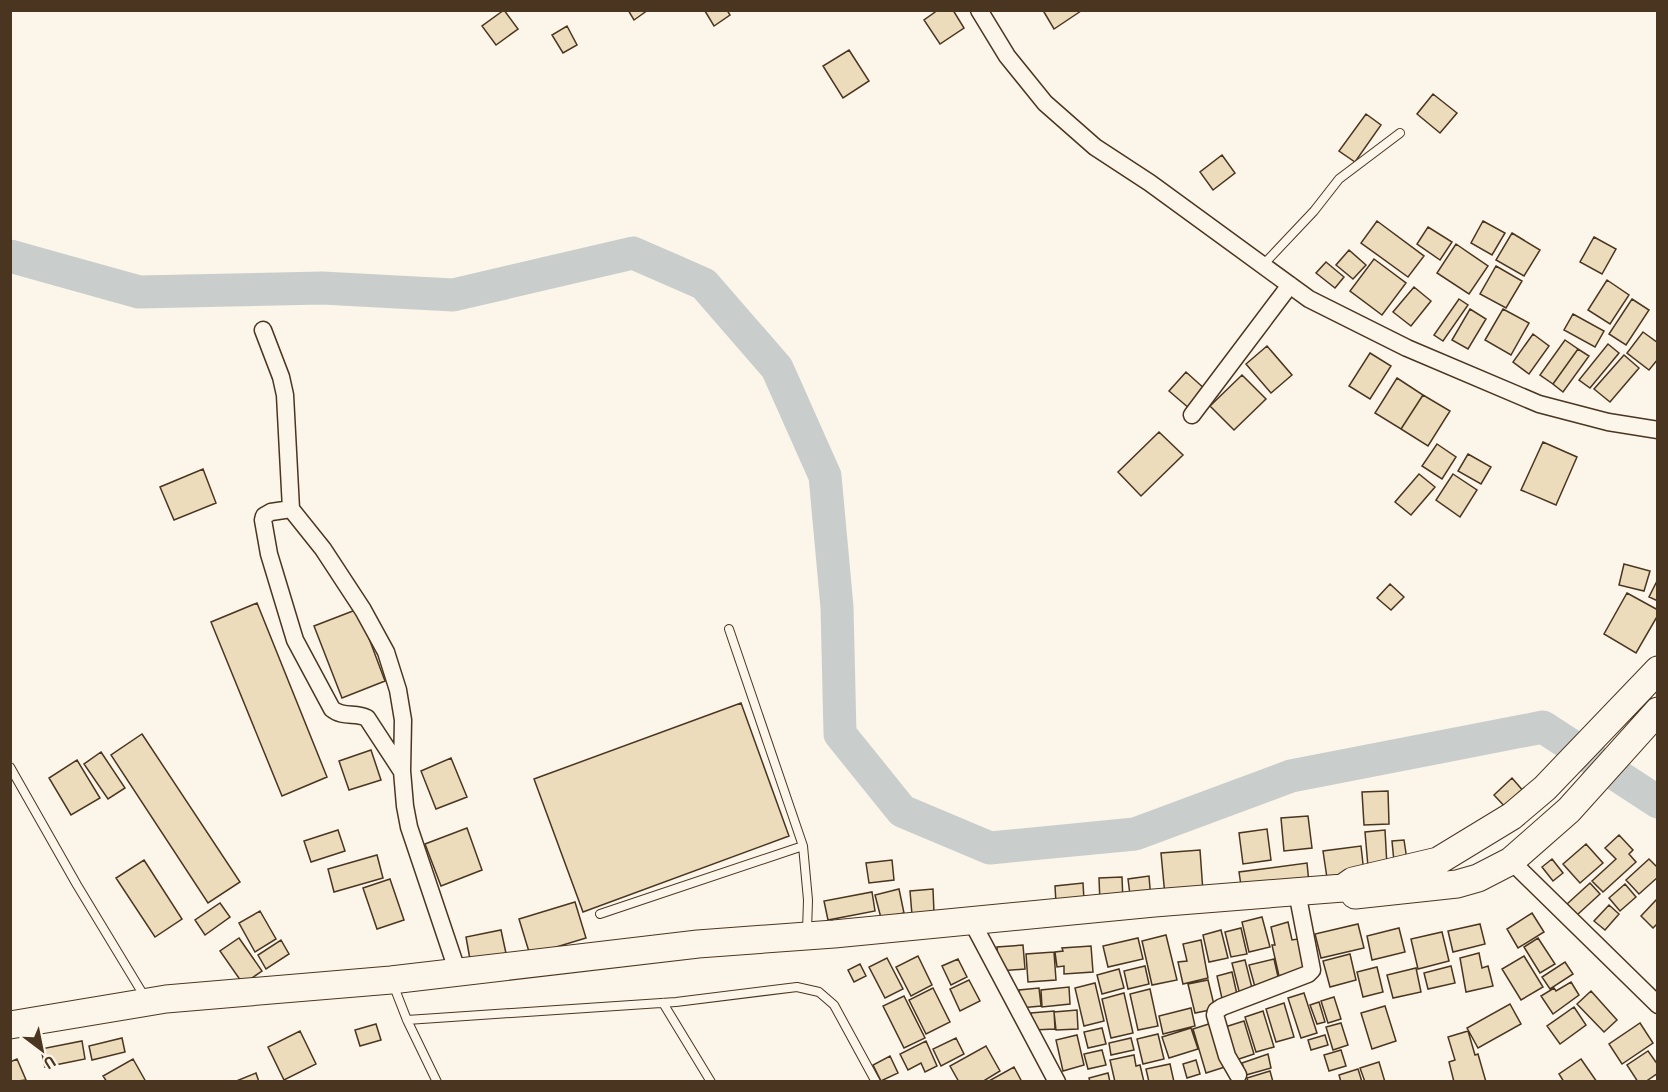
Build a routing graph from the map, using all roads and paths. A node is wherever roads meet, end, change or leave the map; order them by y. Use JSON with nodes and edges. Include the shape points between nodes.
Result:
{"nodes":[{"id":1,"x":979,"y":10,"type":"edge"},
{"id":2,"x":1400,"y":133,"type":"dead end"},
{"id":3,"x":1263,"y":265,"type":"junction"},
{"id":4,"x":1290,"y":285,"type":"junction"},
{"id":5,"x":263,"y":330,"type":"dead end"},
{"id":6,"x":1192,"y":415,"type":"dead end"},
{"id":7,"x":1658,"y":430,"type":"edge"},
{"id":8,"x":291,"y":509,"type":"junction"},
{"id":9,"x":729,"y":629,"type":"dead end"},
{"id":10,"x":1652,"y":676,"type":"edge"},
{"id":11,"x":1658,"y":711,"type":"edge"},
{"id":12,"x":10,"y":767,"type":"edge"},
{"id":13,"x":402,"y":771,"type":"junction"},
{"id":14,"x":803,"y":846,"type":"junction"},
{"id":15,"x":1511,"y":861,"type":"junction"},
{"id":16,"x":1343,"y":888,"type":"junction"},
{"id":17,"x":1297,"y":892,"type":"junction"},
{"id":18,"x":600,"y":914,"type":"dead end"},
{"id":19,"x":971,"y":920,"type":"junction"},
{"id":20,"x":807,"y":936,"type":"junction"},
{"id":21,"x":458,"y":973,"type":"junction"},
{"id":22,"x":391,"y":980,"type":"junction"},
{"id":23,"x":148,"y":1002,"type":"junction"},
{"id":24,"x":663,"y":1003,"type":"junction"},
{"id":25,"x":1658,"y":1005,"type":"edge"},
{"id":26,"x":407,"y":1020,"type":"junction"},
{"id":27,"x":10,"y":1025,"type":"edge"},
{"id":28,"x":1238,"y":1075,"type":"dead end"},
{"id":29,"x":437,"y":1082,"type":"edge"},
{"id":30,"x":711,"y":1082,"type":"edge"},
{"id":31,"x":876,"y":1082,"type":"edge"},
{"id":32,"x":1057,"y":1082,"type":"edge"}],
"edges":[{"from":1,"to":3,"type":"street","via":[[1007,56],[1045,103],[1095,147]]},
{"from":2,"to":3,"type":"lane","via":[[1339,179]]},
{"from":3,"to":4,"type":"street"},
{"from":4,"to":6,"type":"street"},
{"from":4,"to":7,"type":"street","via":[[1309,299],[1407,348],[1539,404]]},
{"from":5,"to":8,"type":"street","via":[[285,395]]},
{"from":8,"to":13,"type":"street","via":[[342,575],[386,652],[403,720]]},
{"from":8,"to":13,"type":"street","via":[[271,512],[263,520],[294,640],[332,710],[341,715],[364,716]]},
{"from":9,"to":14,"type":"lane"},
{"from":10,"to":16,"type":"highway","via":[[1545,788],[1512,816],[1438,861],[1353,881]]},
{"from":11,"to":15,"type":"highway","via":[[1569,810]]},
{"from":12,"to":23,"type":"lane"},
{"from":13,"to":21,"type":"street","via":[[409,827]]},
{"from":14,"to":18,"type":"lane"},
{"from":14,"to":20,"type":"lane"},
{"from":15,"to":16,"type":"highway","via":[[1457,884],[1355,895]]},
{"from":15,"to":25,"type":"street"},
{"from":16,"to":17,"type":"highway"},
{"from":17,"to":19,"type":"highway"},
{"from":17,"to":28,"type":"street","via":[[1312,970],[1216,1011],[1227,1056]]},
{"from":19,"to":20,"type":"highway"},
{"from":19,"to":32,"type":"street"},
{"from":20,"to":21,"type":"highway","via":[[698,944]]},
{"from":21,"to":22,"type":"highway"},
{"from":22,"to":23,"type":"highway"},
{"from":22,"to":26,"type":"lane"},
{"from":23,"to":27,"type":"highway"},
{"from":24,"to":26,"type":"lane"},
{"from":24,"to":30,"type":"lane"},
{"from":24,"to":31,"type":"lane","via":[[797,987],[819,992],[834,1005]]},
{"from":26,"to":29,"type":"lane"}]}
